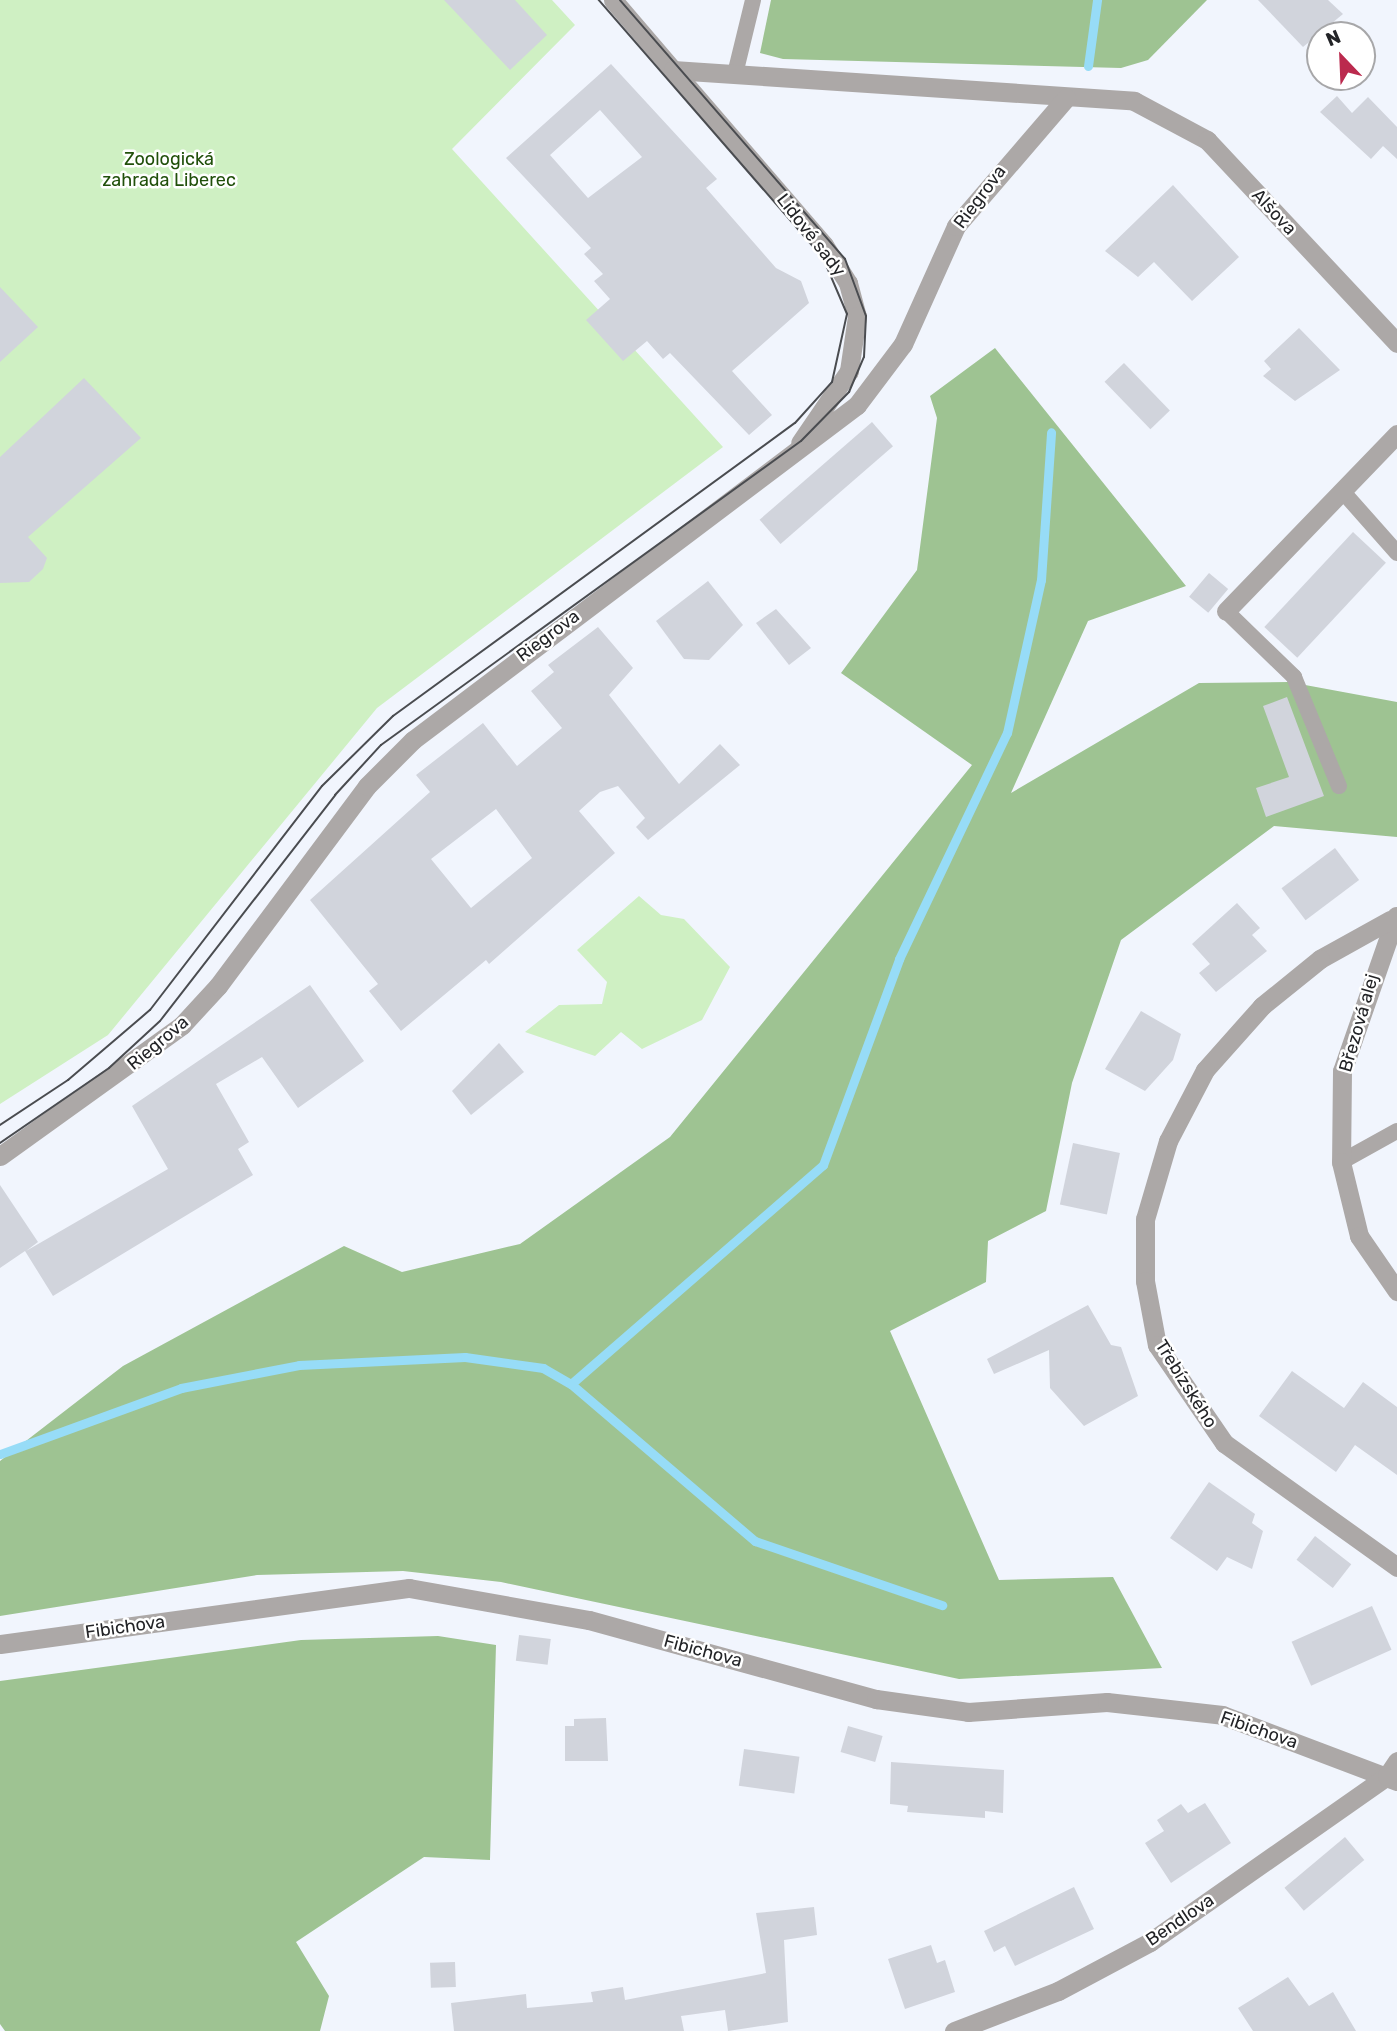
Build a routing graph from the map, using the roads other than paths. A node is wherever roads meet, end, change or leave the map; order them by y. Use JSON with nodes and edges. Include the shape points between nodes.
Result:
{"nodes":[{"id":1,"x":612,"y":0,"type":"edge"},
{"id":2,"x":753,"y":0,"type":"edge"},
{"id":3,"x":676,"y":70,"type":"junction"},
{"id":4,"x":735,"y":74,"type":"junction"},
{"id":5,"x":1066,"y":98,"type":"junction"},
{"id":6,"x":1397,"y":344,"type":"edge"},
{"id":7,"x":1397,"y":434,"type":"edge"},
{"id":8,"x":789,"y":458,"type":"junction"},
{"id":9,"x":1345,"y":493,"type":"junction"},
{"id":10,"x":1397,"y":553,"type":"edge"},
{"id":11,"x":1226,"y":611,"type":"joint"},
{"id":12,"x":1339,"y":786,"type":"dead end"},
{"id":13,"x":1394,"y":918,"type":"edge"},
{"id":14,"x":1397,"y":1131,"type":"edge"},
{"id":15,"x":0,"y":1156,"type":"edge"},
{"id":16,"x":1341,"y":1162,"type":"junction"},
{"id":17,"x":1397,"y":1291,"type":"edge"},
{"id":18,"x":1397,"y":1567,"type":"edge"},
{"id":19,"x":0,"y":1644,"type":"edge"},
{"id":20,"x":1394,"y":1773,"type":"edge"},
{"id":21,"x":954,"y":2031,"type":"edge"}],
"edges":[{"from":1,"to":3,"type":"street","name":"Lidové sady"},
{"from":2,"to":4,"type":"lane"},
{"from":3,"to":4,"type":"street"},
{"from":3,"to":8,"type":"street","name":"Lidové sady","via":[[824,245],[855,305],[849,371]]},
{"from":4,"to":5,"type":"street"},
{"from":5,"to":6,"type":"street","name":"Alšova","via":[[1134,101],[1207,140]]},
{"from":5,"to":8,"type":"street","name":"Riegrova","via":[[956,226],[903,344],[878,383]]},
{"from":7,"to":9,"type":"street"},
{"from":8,"to":15,"type":"street","name":"Riegrova","via":[[413,740],[367,786],[218,986],[182,1025]]},
{"from":9,"to":10,"type":"lane"},
{"from":9,"to":11,"type":"street"},
{"from":11,"to":12,"type":"lane","via":[[1294,677]]},
{"from":13,"to":16,"type":"street","name":"Březová alej","via":[[1342,1071]]},
{"from":13,"to":18,"type":"street","name":"Třebízského","via":[[1320,959],[1262,1006],[1206,1070],[1168,1141],[1145,1219],[1145,1269],[1157,1345],[1224,1443]]},
{"from":14,"to":16,"type":"lane"},
{"from":16,"to":17,"type":"street","name":"Březová alej","via":[[1359,1236]]},
{"from":19,"to":20,"type":"street","name":"Fibichova","via":[[409,1588],[589,1620],[889,1701],[968,1712],[1107,1702],[1222,1715]]},
{"from":20,"to":21,"type":"street","name":"Bendlova","via":[[1150,1942],[1058,1991]]}]}
